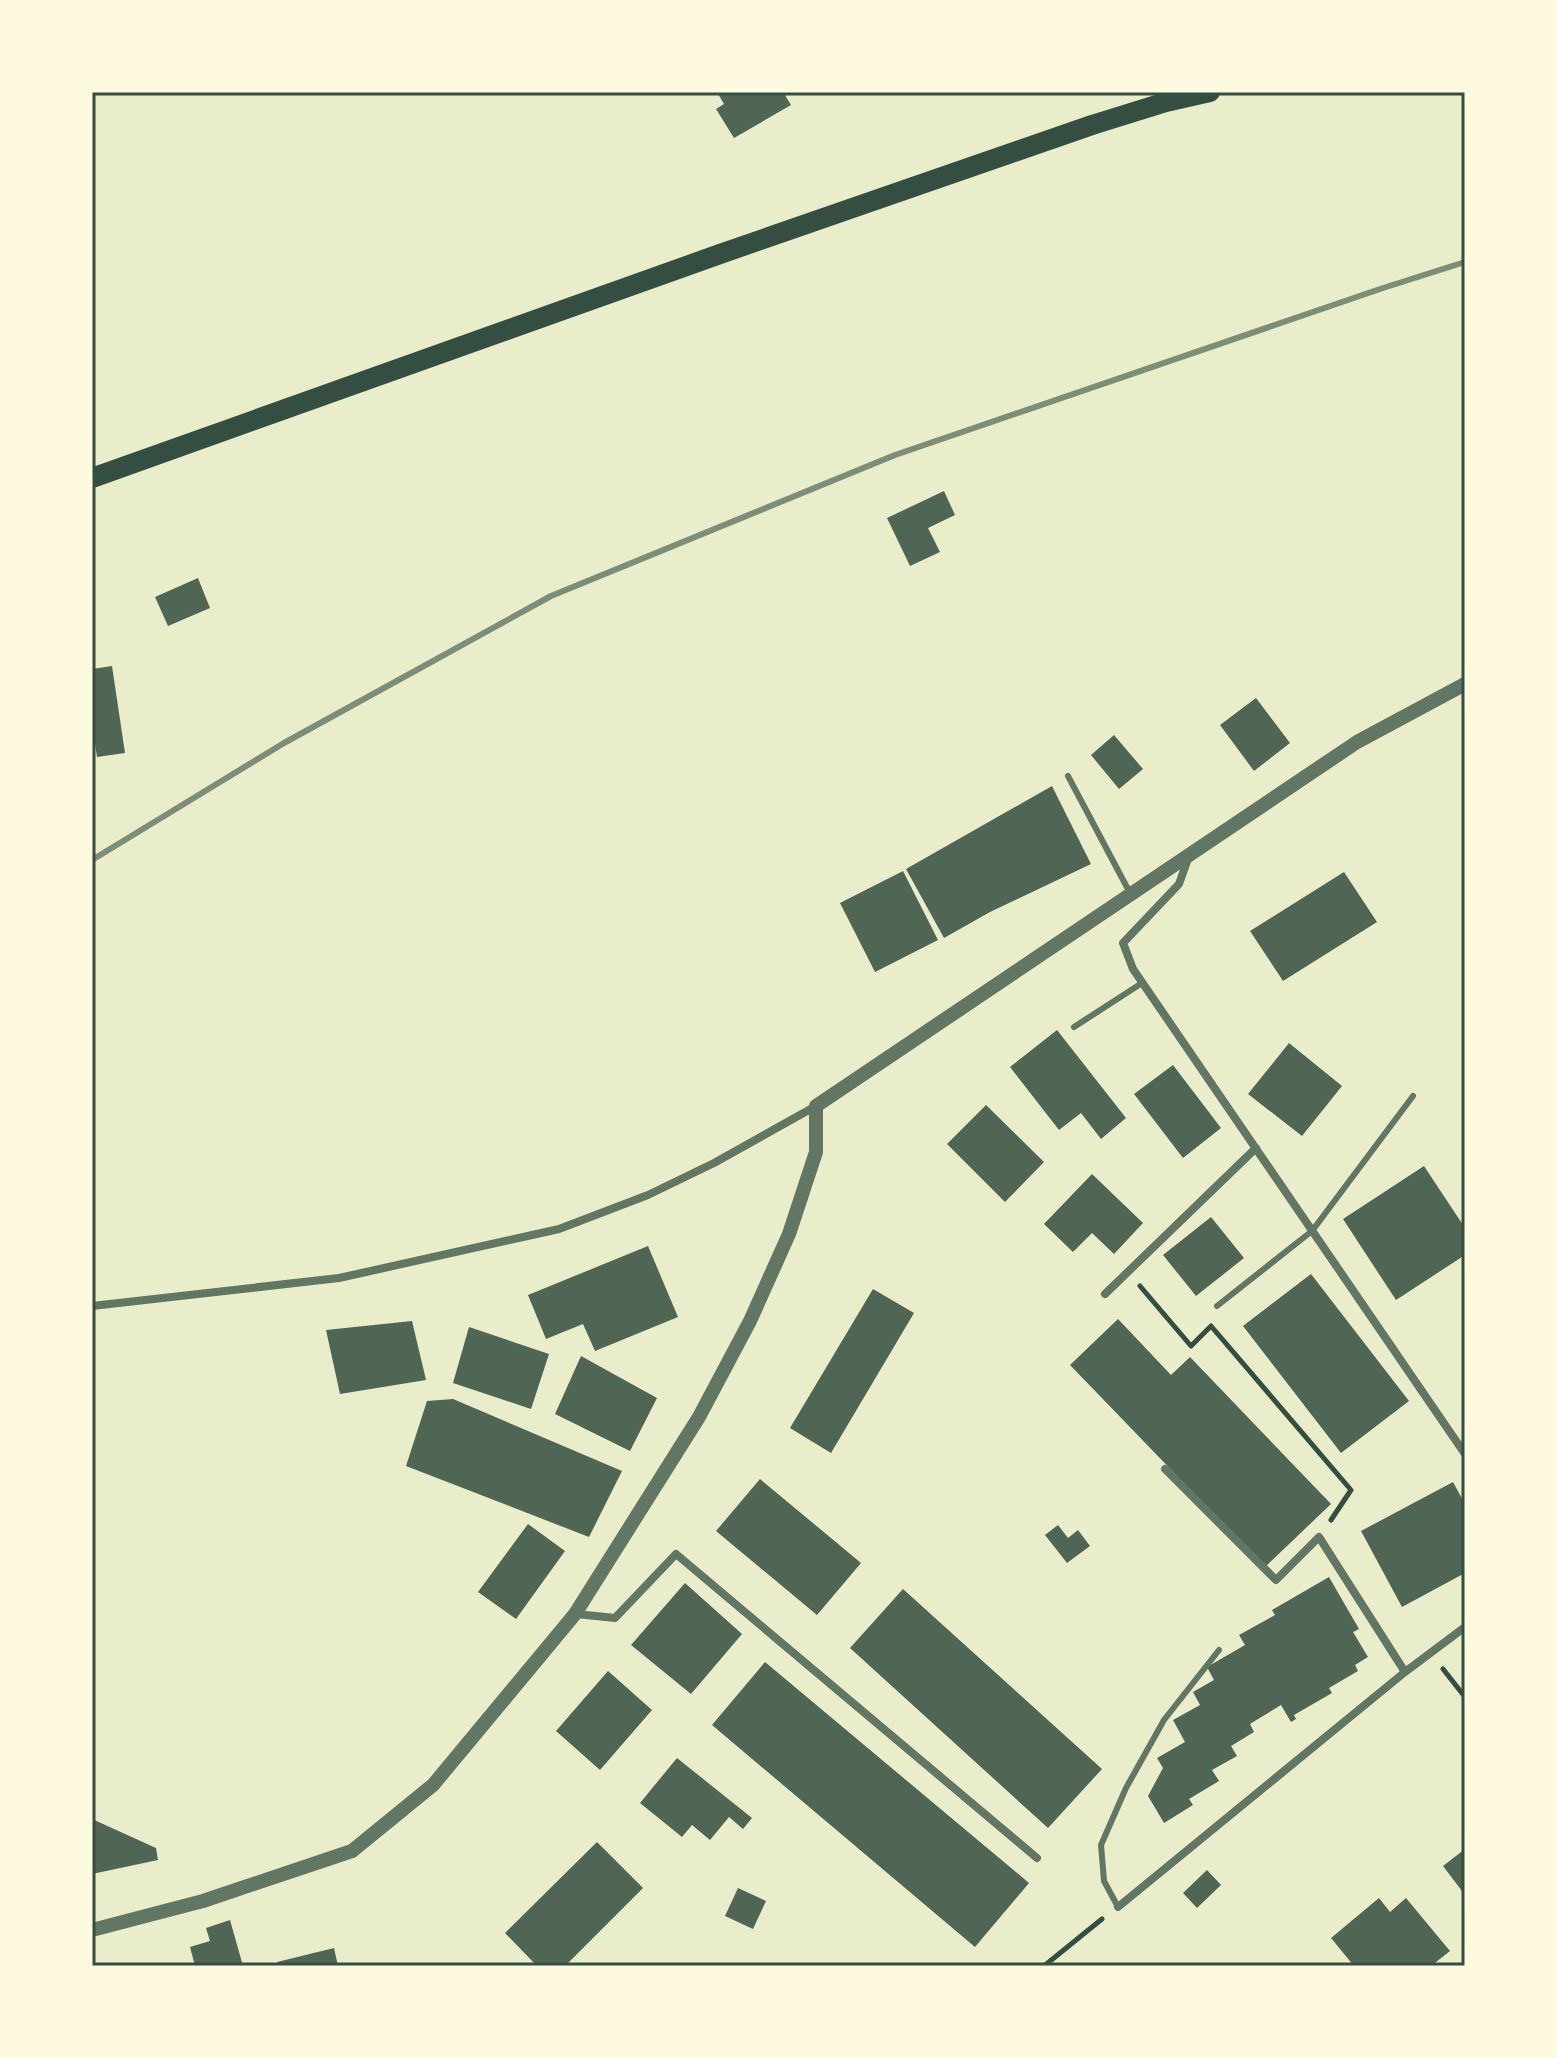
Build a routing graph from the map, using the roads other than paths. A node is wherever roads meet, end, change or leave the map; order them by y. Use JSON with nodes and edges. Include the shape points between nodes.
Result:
{"nodes":[{"id":1,"x":1210,"y":92,"type":"edge"},
{"id":2,"x":92,"y":478,"type":"edge"},
{"id":3,"x":1465,"y":684,"type":"edge"},
{"id":4,"x":1068,"y":776,"type":"dead end"},
{"id":5,"x":1189,"y":855,"type":"junction"},
{"id":6,"x":1130,"y":894,"type":"junction"},
{"id":7,"x":1142,"y":983,"type":"junction"},
{"id":8,"x":1074,"y":1027,"type":"dead end"},
{"id":9,"x":1413,"y":1096,"type":"dead end"},
{"id":10,"x":816,"y":1106,"type":"junction"},
{"id":11,"x":1256,"y":1148,"type":"junction"},
{"id":12,"x":1312,"y":1231,"type":"junction"},
{"id":13,"x":1105,"y":1294,"type":"dead end"},
{"id":14,"x":92,"y":1306,"type":"edge"},
{"id":15,"x":1217,"y":1306,"type":"dead end"},
{"id":16,"x":1465,"y":1454,"type":"edge"},
{"id":17,"x":1165,"y":1469,"type":"dead end"},
{"id":18,"x":575,"y":1614,"type":"junction"},
{"id":19,"x":1465,"y":1627,"type":"edge"},
{"id":20,"x":1219,"y":1650,"type":"dead end"},
{"id":21,"x":1405,"y":1672,"type":"junction"},
{"id":22,"x":1037,"y":1858,"type":"dead end"},
{"id":23,"x":1118,"y":1907,"type":"joint"},
{"id":24,"x":92,"y":1930,"type":"edge"}],
"edges":[{"from":1,"to":2,"type":"main road","via":[[1092,125]]},
{"from":3,"to":5,"type":"street","via":[[1357,742]]},
{"from":4,"to":6,"type":"lane"},
{"from":5,"to":6,"type":"street"},
{"from":5,"to":7,"type":"street","via":[[1179,884],[1123,943]]},
{"from":6,"to":10,"type":"street"},
{"from":7,"to":8,"type":"lane"},
{"from":7,"to":11,"type":"street"},
{"from":9,"to":12,"type":"lane"},
{"from":10,"to":14,"type":"street","via":[[648,1195],[559,1229],[339,1278]]},
{"from":10,"to":18,"type":"street","via":[[816,1152],[789,1234],[750,1321],[699,1417]]},
{"from":11,"to":12,"type":"street"},
{"from":11,"to":13,"type":"street"},
{"from":12,"to":15,"type":"lane"},
{"from":12,"to":16,"type":"street"},
{"from":17,"to":21,"type":"street","via":[[1276,1580],[1319,1537]]},
{"from":18,"to":22,"type":"street","via":[[615,1618],[676,1554]]},
{"from":18,"to":24,"type":"street","via":[[433,1785],[352,1851],[203,1901]]},
{"from":19,"to":21,"type":"street"},
{"from":20,"to":23,"type":"lane","via":[[1164,1720],[1101,1845],[1104,1881]]},
{"from":21,"to":23,"type":"street"}]}
